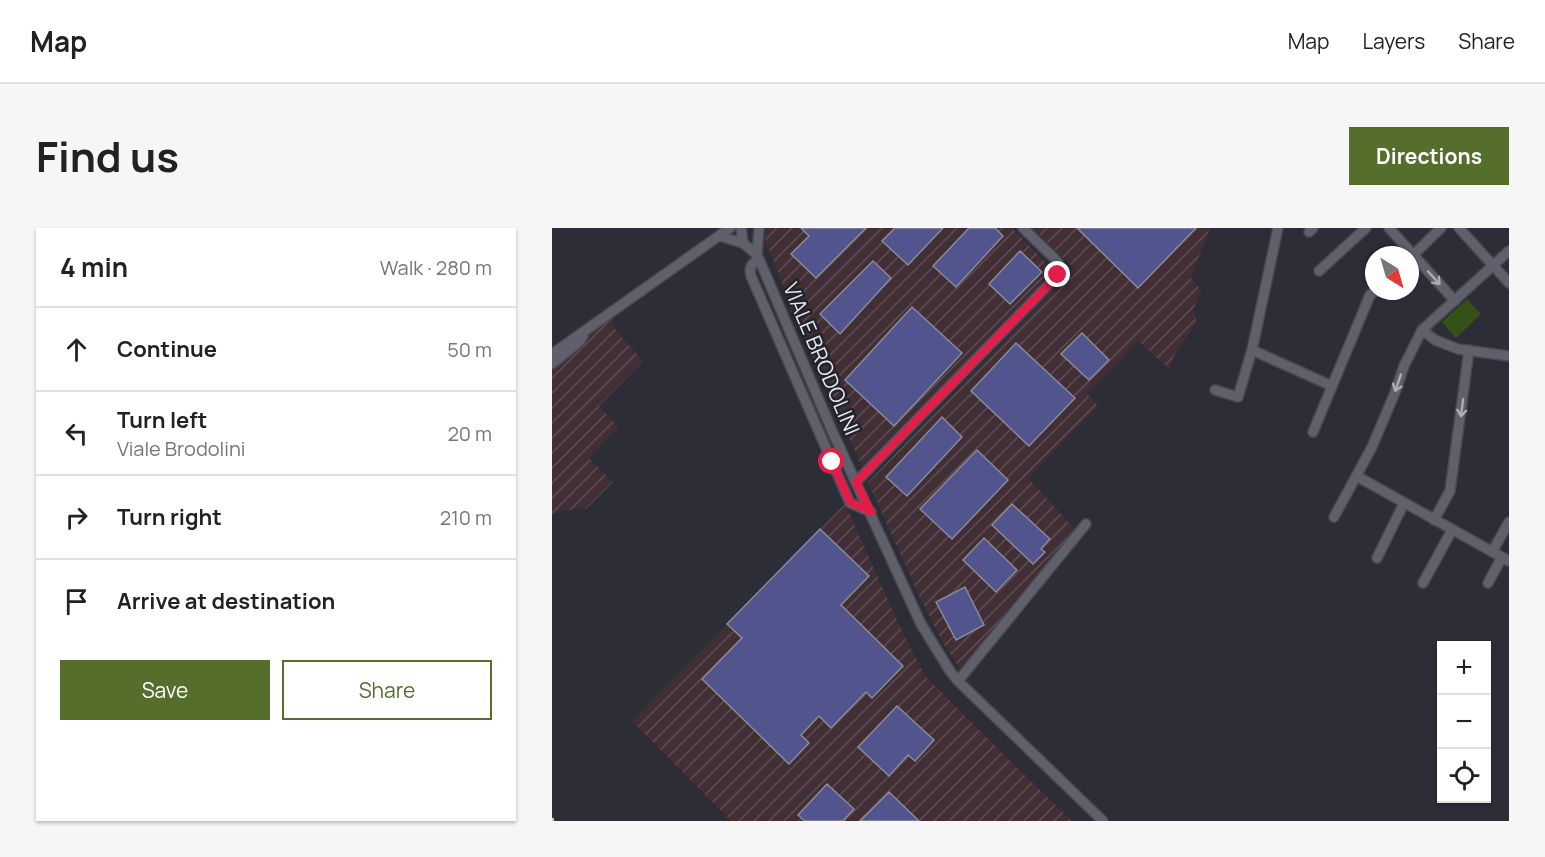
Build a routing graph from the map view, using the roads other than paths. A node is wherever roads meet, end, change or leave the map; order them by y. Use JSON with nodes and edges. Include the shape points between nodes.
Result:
{"nodes":[{"id":1,"x":730,"y":228,"type":"edge"},
{"id":2,"x":741,"y":228,"type":"edge"},
{"id":3,"x":1023,"y":228,"type":"edge"},
{"id":4,"x":1278,"y":228,"type":"edge"},
{"id":5,"x":1366,"y":228,"type":"edge"},
{"id":6,"x":1389,"y":228,"type":"edge"},
{"id":7,"x":1442,"y":228,"type":"edge"},
{"id":8,"x":1459,"y":228,"type":"edge"},
{"id":9,"x":757,"y":230,"type":"edge"},
{"id":10,"x":719,"y":236,"type":"junction"},
{"id":11,"x":743,"y":243,"type":"junction"},
{"id":12,"x":1404,"y":246,"type":"edge"},
{"id":13,"x":1419,"y":249,"type":"edge"},
{"id":14,"x":1509,"y":251,"type":"edge"},
{"id":15,"x":758,"y":257,"type":"junction"},
{"id":16,"x":1419,"y":263,"type":"edge"},
{"id":17,"x":1493,"y":265,"type":"junction"},
{"id":18,"x":1319,"y":271,"type":"dead end"},
{"id":19,"x":1509,"y":283,"type":"edge"},
{"id":20,"x":1368,"y":300,"type":"edge"},
{"id":21,"x":1455,"y":301,"type":"junction"},
{"id":22,"x":586,"y":329,"type":"junction"},
{"id":23,"x":1422,"y":330,"type":"junction"},
{"id":24,"x":1252,"y":350,"type":"junction"},
{"id":25,"x":1469,"y":350,"type":"junction"},
{"id":26,"x":552,"y":354,"type":"edge"},
{"id":27,"x":1509,"y":356,"type":"edge"},
{"id":28,"x":552,"y":364,"type":"edge"},
{"id":29,"x":1332,"y":386,"type":"junction"},
{"id":30,"x":1215,"y":390,"type":"dead end"},
{"id":31,"x":1313,"y":432,"type":"dead end"},
{"id":32,"x":1357,"y":475,"type":"junction"},
{"id":33,"x":856,"y":482,"type":"junction"},
{"id":34,"x":1404,"y":503,"type":"junction"},
{"id":35,"x":871,"y":512,"type":"junction"},
{"id":36,"x":1334,"y":517,"type":"dead end"},
{"id":37,"x":1434,"y":520,"type":"junction"},
{"id":38,"x":1509,"y":522,"type":"edge"},
{"id":39,"x":1086,"y":524,"type":"dead end"},
{"id":40,"x":1452,"y":530,"type":"junction"},
{"id":41,"x":1492,"y":552,"type":"junction"},
{"id":42,"x":1377,"y":558,"type":"dead end"},
{"id":43,"x":1505,"y":559,"type":"edge"},
{"id":44,"x":1423,"y":583,"type":"dead end"},
{"id":45,"x":1488,"y":583,"type":"dead end"},
{"id":46,"x":958,"y":681,"type":"junction"},
{"id":47,"x":1103,"y":821,"type":"edge"}],
"edges":[{"from":1,"to":10,"type":"street"},
{"from":2,"to":11,"type":"street"},
{"from":3,"to":33,"type":"street","via":[[1058,262],[1058,275]]},
{"from":4,"to":24,"type":"street"},
{"from":5,"to":18,"type":"street"},
{"from":6,"to":12,"type":"street"},
{"from":7,"to":13,"type":"street"},
{"from":8,"to":17,"type":"street"},
{"from":9,"to":15,"type":"street"},
{"from":10,"to":11,"type":"street"},
{"from":10,"to":22,"type":"street"},
{"from":11,"to":15,"type":"street"},
{"from":14,"to":17,"type":"street"},
{"from":15,"to":33,"type":"street","name":"VIALE BRODOLINI"},
{"from":15,"to":35,"type":"street","via":[[749,269],[751,276],[850,502]]},
{"from":16,"to":21,"type":"street","one_way":true},
{"from":17,"to":19,"type":"street"},
{"from":17,"to":21,"type":"street"},
{"from":20,"to":29,"type":"street"},
{"from":21,"to":23,"type":"street"},
{"from":22,"to":26,"type":"street"},
{"from":22,"to":28,"type":"street","via":[[579,342]]},
{"from":23,"to":25,"type":"street","via":[[1435,340]]},
{"from":23,"to":32,"type":"street","one_way":true},
{"from":24,"to":29,"type":"street"},
{"from":24,"to":30,"type":"street","via":[[1238,397]]},
{"from":25,"to":27,"type":"street"},
{"from":25,"to":37,"type":"street","one_way":true,"via":[[1450,491]]},
{"from":29,"to":31,"type":"street"},
{"from":32,"to":34,"type":"street"},
{"from":32,"to":36,"type":"street"},
{"from":33,"to":35,"type":"street","name":"VIALE BRODOLINI"},
{"from":34,"to":37,"type":"street"},
{"from":34,"to":42,"type":"street"},
{"from":35,"to":46,"type":"street","name":"VIALE BRODOLINI","via":[[921,624]]},
{"from":37,"to":40,"type":"street"},
{"from":38,"to":41,"type":"street"},
{"from":39,"to":46,"type":"street"},
{"from":40,"to":41,"type":"street"},
{"from":40,"to":44,"type":"street"},
{"from":41,"to":43,"type":"street"},
{"from":43,"to":45,"type":"street"},
{"from":46,"to":47,"type":"street","name":"VIALE BRODOLINI"}]}
